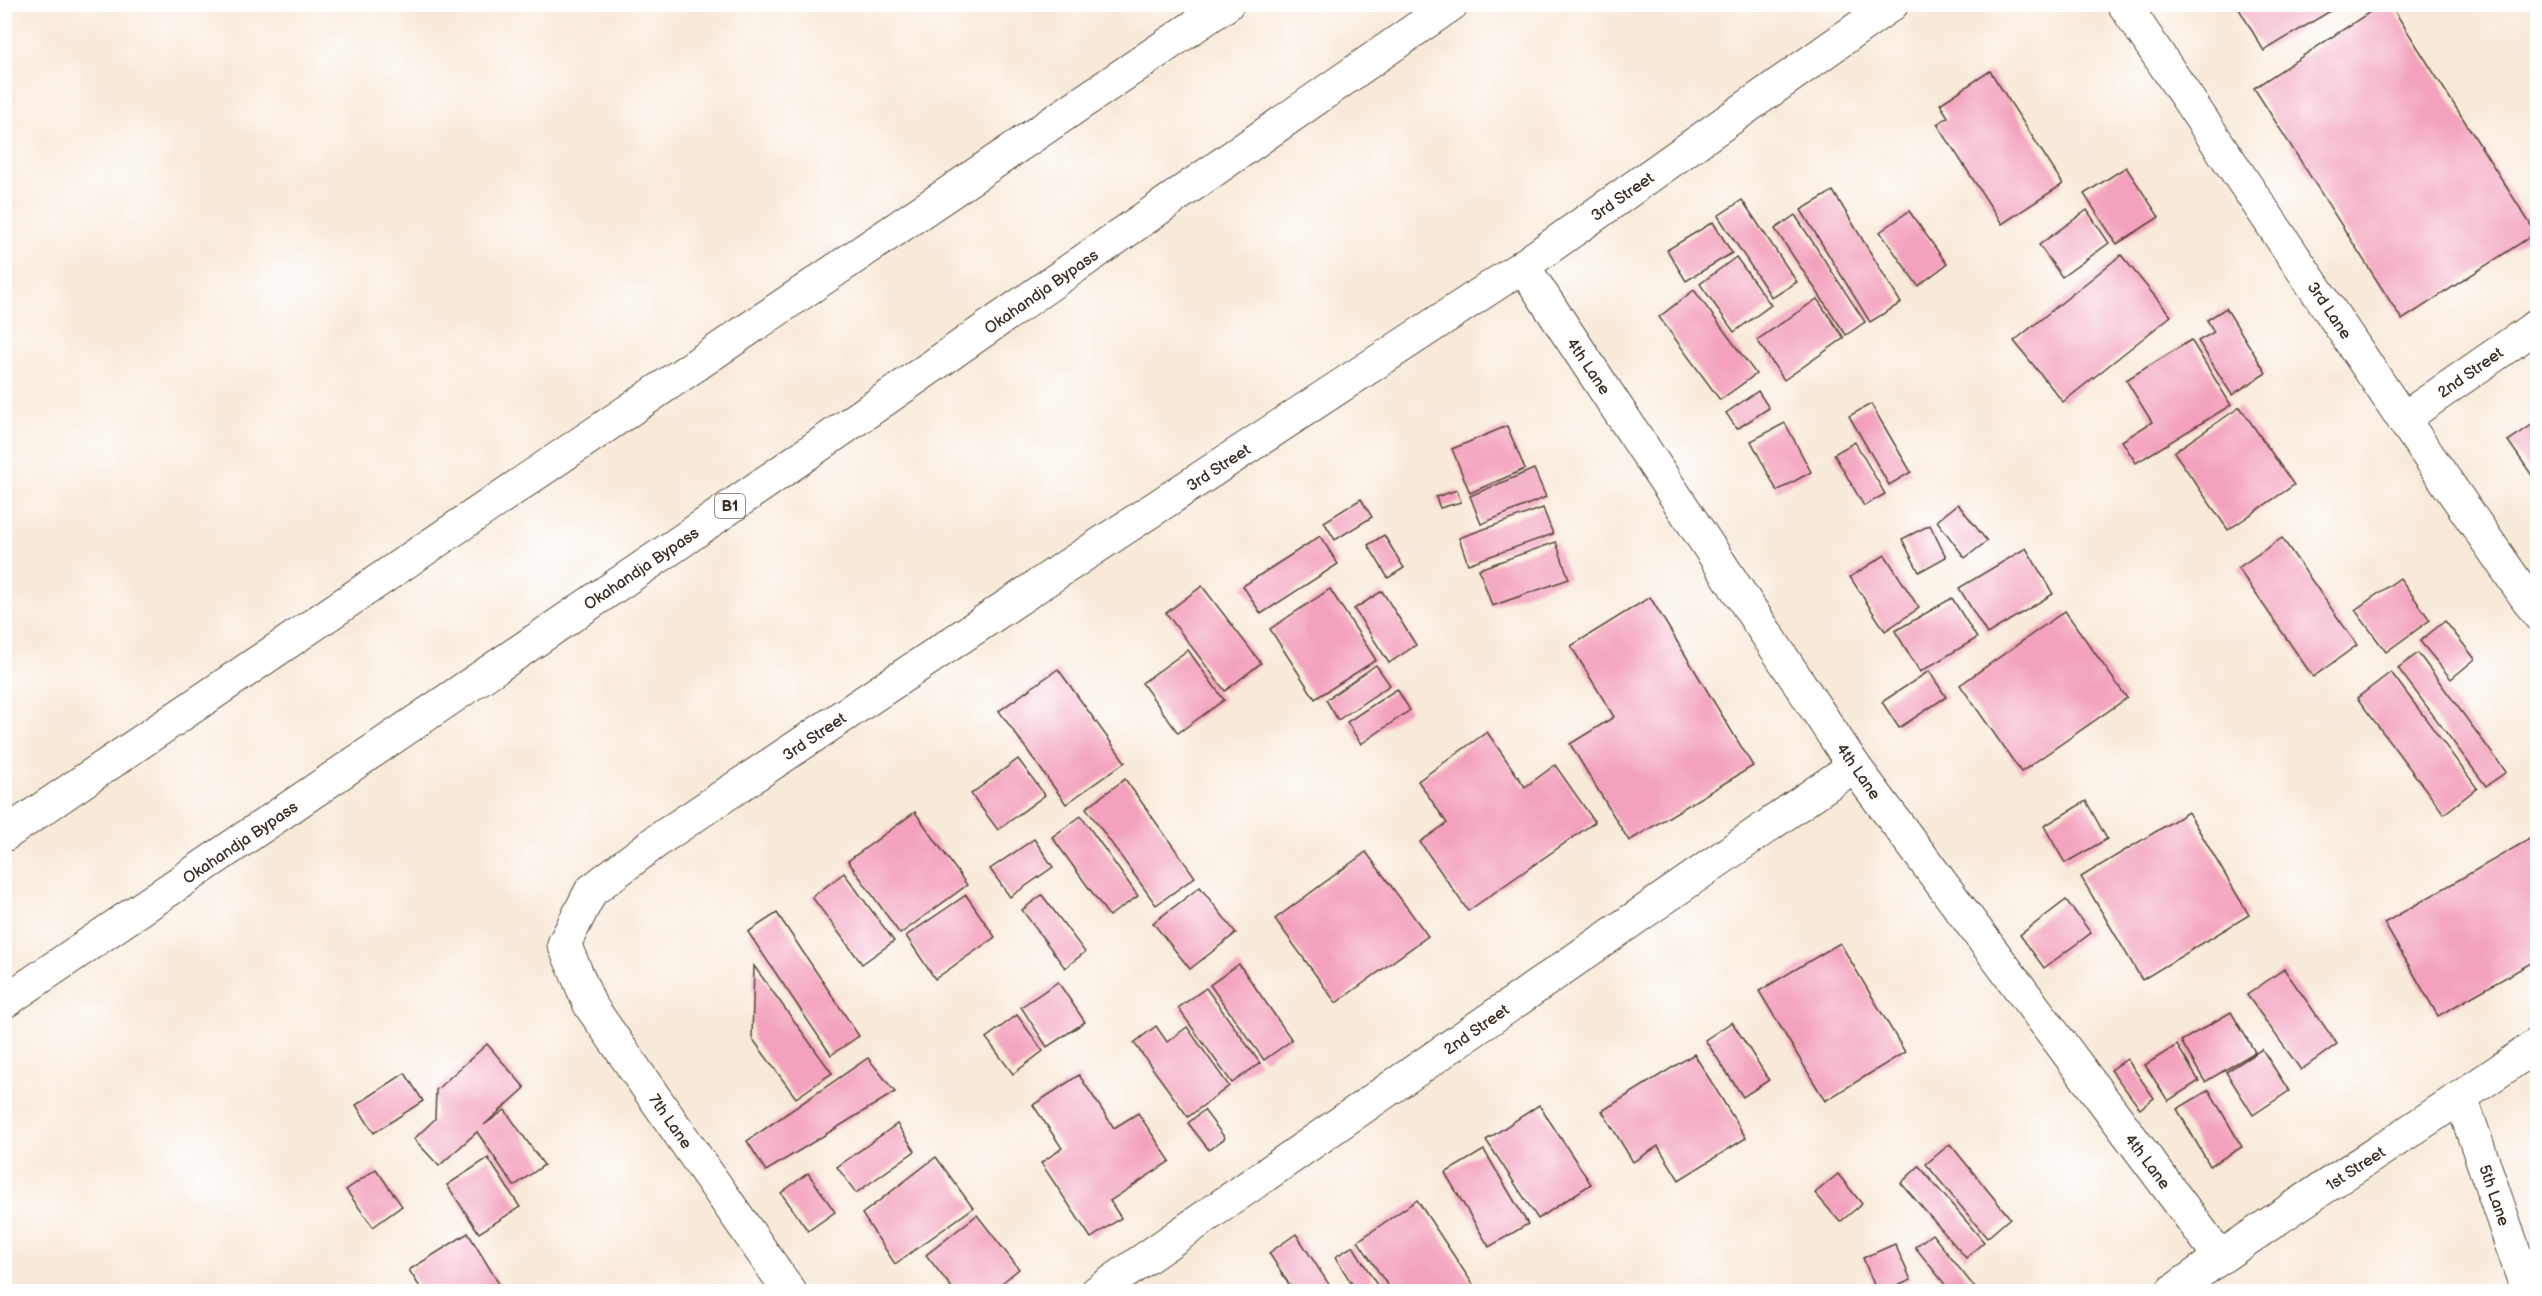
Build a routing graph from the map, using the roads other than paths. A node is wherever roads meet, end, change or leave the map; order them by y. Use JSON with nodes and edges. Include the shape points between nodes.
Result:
{"nodes":[{"id":1,"x":1227,"y":4,"type":"edge"},
{"id":2,"x":1452,"y":4,"type":"edge"},
{"id":3,"x":1892,"y":4,"type":"edge"},
{"id":4,"x":2124,"y":4,"type":"edge"},
{"id":5,"x":1523,"y":266,"type":"junction"},
{"id":6,"x":2538,"y":325,"type":"edge"},
{"id":7,"x":2403,"y":419,"type":"junction"},
{"id":8,"x":2538,"y":614,"type":"edge"},
{"id":9,"x":1854,"y":766,"type":"junction"},
{"id":10,"x":4,"y":835,"type":"edge"},
{"id":11,"x":564,"y":944,"type":"joint"},
{"id":12,"x":4,"y":1002,"type":"edge"},
{"id":13,"x":2538,"y":1044,"type":"edge"},
{"id":14,"x":2461,"y":1098,"type":"junction"},
{"id":15,"x":2220,"y":1257,"type":"junction"},
{"id":16,"x":790,"y":1292,"type":"edge"},
{"id":17,"x":1097,"y":1292,"type":"edge"},
{"id":18,"x":2172,"y":1292,"type":"edge"},
{"id":19,"x":2528,"y":1292,"type":"edge"}],
"edges":[{"from":1,"to":10,"type":"main road"},
{"from":2,"to":12,"type":"main road","name":"Okahandja Bypass","number":"B1","via":[[683,540]]},
{"from":3,"to":5,"type":"main road","name":"3rd Street"},
{"from":4,"to":7,"type":"main road","name":"3rd Lane"},
{"from":5,"to":9,"type":"main road","name":"4th Lane"},
{"from":5,"to":11,"type":"main road","name":"3rd Street","via":[[658,840],[591,891]]},
{"from":6,"to":7,"type":"main road","name":"2nd Street"},
{"from":7,"to":8,"type":"main road","name":"3rd Lane"},
{"from":9,"to":15,"type":"main road","name":"4th Lane"},
{"from":9,"to":17,"type":"main road","name":"2nd Street"},
{"from":11,"to":16,"type":"main road","name":"7th Lane","via":[[590,1005]]},
{"from":13,"to":14,"type":"main road","name":"1st Street"},
{"from":14,"to":15,"type":"main road","name":"1st Street"},
{"from":14,"to":19,"type":"main road","name":"5th Lane"},
{"from":15,"to":18,"type":"main road","name":"1st Street"}]}
